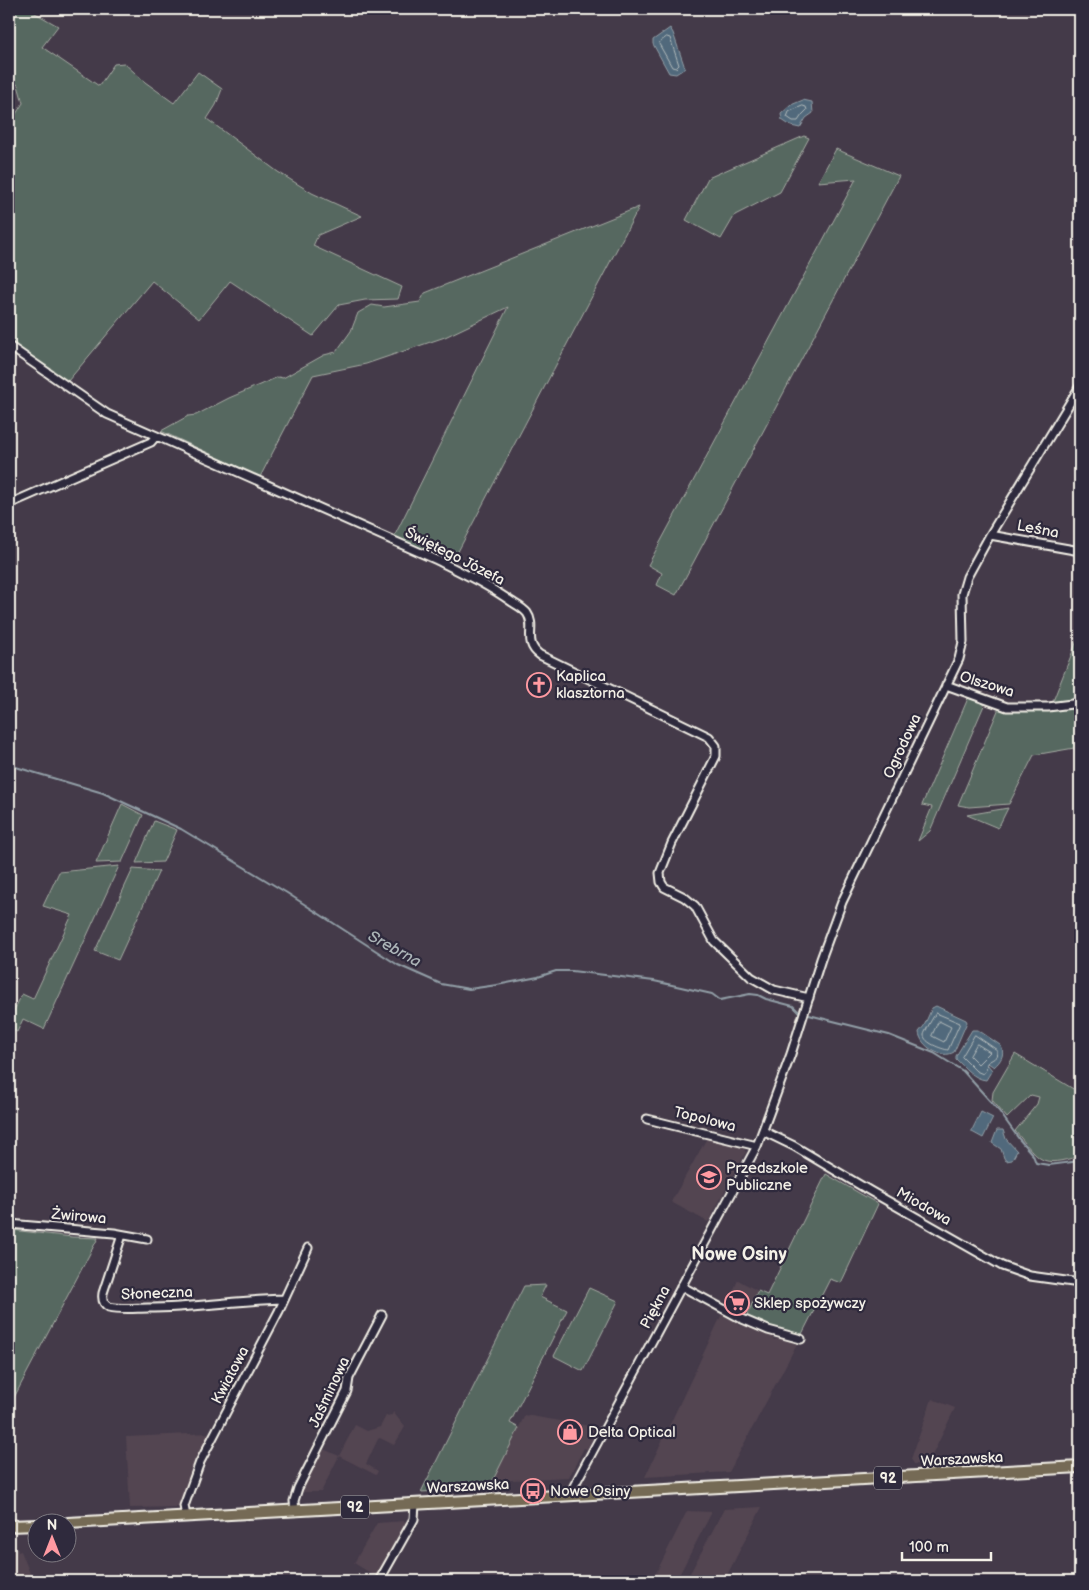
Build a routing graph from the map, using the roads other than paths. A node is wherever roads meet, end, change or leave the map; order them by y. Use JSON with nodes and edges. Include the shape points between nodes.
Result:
{"nodes":[{"id":1,"x":9,"y":346,"type":"edge"},
{"id":2,"x":1080,"y":386,"type":"edge"},
{"id":3,"x":156,"y":436,"type":"junction"},
{"id":4,"x":9,"y":504,"type":"edge"},
{"id":5,"x":990,"y":535,"type":"junction"},
{"id":6,"x":1080,"y":551,"type":"edge"},
{"id":7,"x":946,"y":685,"type":"junction"},
{"id":8,"x":1080,"y":703,"type":"edge"},
{"id":9,"x":809,"y":998,"type":"junction"},
{"id":10,"x":647,"y":1119,"type":"dead end"},
{"id":11,"x":763,"y":1132,"type":"junction"},
{"id":12,"x":757,"y":1146,"type":"junction"},
{"id":13,"x":9,"y":1224,"type":"edge"},
{"id":14,"x":122,"y":1235,"type":"junction"},
{"id":15,"x":147,"y":1239,"type":"dead end"},
{"id":16,"x":308,"y":1248,"type":"dead end"},
{"id":17,"x":1080,"y":1283,"type":"edge"},
{"id":18,"x":681,"y":1286,"type":"junction"},
{"id":19,"x":284,"y":1299,"type":"junction"},
{"id":20,"x":382,"y":1315,"type":"dead end"},
{"id":21,"x":801,"y":1340,"type":"dead end"},
{"id":22,"x":1080,"y":1467,"type":"edge"},
{"id":23,"x":572,"y":1496,"type":"junction"},
{"id":24,"x":415,"y":1504,"type":"junction"},
{"id":25,"x":294,"y":1511,"type":"junction"},
{"id":26,"x":186,"y":1516,"type":"junction"},
{"id":27,"x":78,"y":1522,"type":"edge"},
{"id":28,"x":28,"y":1525,"type":"edge"},
{"id":29,"x":9,"y":1526,"type":"edge"},
{"id":30,"x":379,"y":1581,"type":"edge"}],
"edges":[{"from":1,"to":3,"type":"street","name":"Świętego Józefa","via":[[107,414]]},
{"from":2,"to":5,"type":"street","name":"Ogrodowa"},
{"from":3,"to":4,"type":"street","via":[[151,442]]},
{"from":3,"to":9,"type":"street","name":"Świętego Józefa","via":[[481,582],[526,612],[534,651],[709,737],[716,746],[716,756],[672,843],[660,873],[661,882],[695,906],[714,941],[748,975],[770,988]]},
{"from":5,"to":6,"type":"street","name":"Leśna"},
{"from":5,"to":7,"type":"street","name":"Ogrodowa","via":[[964,585],[962,647]]},
{"from":7,"to":8,"type":"street","name":"Olszowa","via":[[1008,707]]},
{"from":7,"to":9,"type":"street","name":"Ogrodowa","via":[[842,902]]},
{"from":9,"to":11,"type":"street","name":"Ogrodowa"},
{"from":10,"to":12,"type":"street","name":"Topolowa"},
{"from":11,"to":12,"type":"street","name":"Piękna"},
{"from":11,"to":17,"type":"street","name":"Miodowa","via":[[794,1146],[1002,1266],[1030,1276]]},
{"from":12,"to":18,"type":"street","name":"Piękna"},
{"from":13,"to":14,"type":"street","name":"Żwirowa"},
{"from":14,"to":15,"type":"street","name":"Żwirowa"},
{"from":14,"to":19,"type":"street","name":"Słoneczna","via":[[103,1293],[103,1300],[109,1307],[170,1308]]},
{"from":16,"to":19,"type":"street","name":"Kwiatowa"},
{"from":18,"to":21,"type":"street","via":[[740,1318]]},
{"from":18,"to":23,"type":"street","name":"Piękna","via":[[574,1486]]},
{"from":19,"to":26,"type":"street","name":"Kwiatowa","via":[[200,1462],[184,1506]]},
{"from":20,"to":25,"type":"street","name":"Jaśminowa","via":[[298,1488]]},
{"from":22,"to":23,"type":"main road","name":"Warszawska","number":"92"},
{"from":23,"to":24,"type":"main road","name":"Warszawska","number":"92"},
{"from":24,"to":25,"type":"main road","name":"Warszawska","number":"92"},
{"from":24,"to":30,"type":"street","via":[[414,1519]]},
{"from":25,"to":26,"type":"main road","name":"Warszawska","number":"92"},
{"from":26,"to":27,"type":"main road","name":"Warszawska","number":"92"},
{"from":28,"to":29,"type":"main road"}]}
